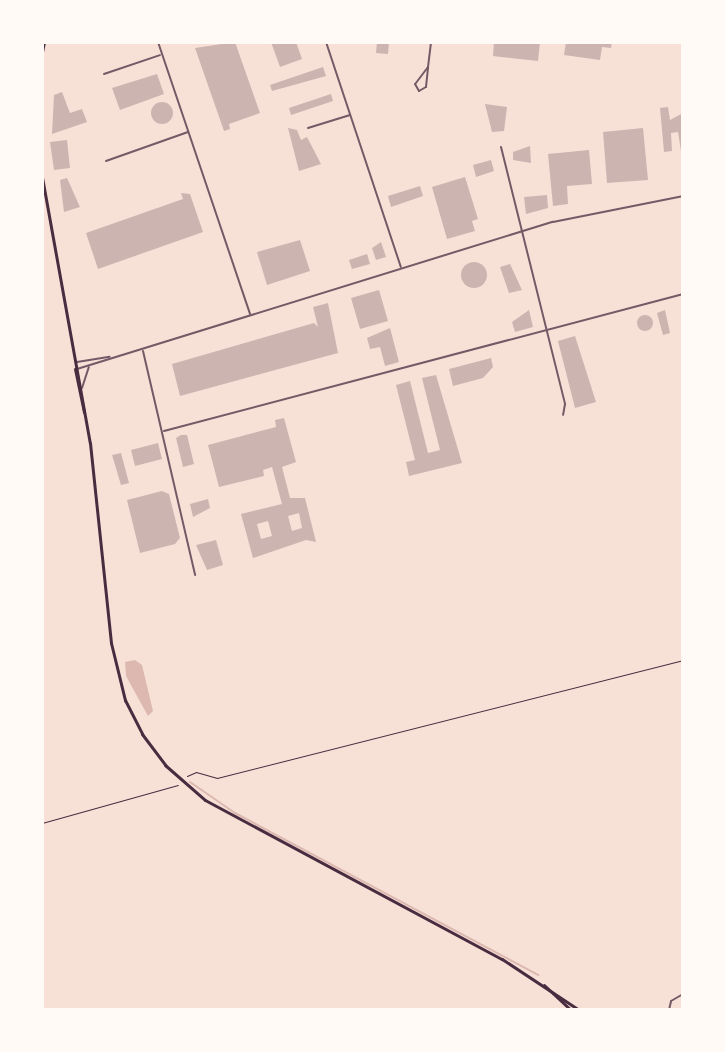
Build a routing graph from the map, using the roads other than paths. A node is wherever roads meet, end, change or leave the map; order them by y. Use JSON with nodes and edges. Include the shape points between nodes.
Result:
{"nodes":[{"id":1,"x":158,"y":42,"type":"edge"},
{"id":2,"x":326,"y":42,"type":"edge"},
{"id":3,"x":431,"y":42,"type":"edge"},
{"id":4,"x":44,"y":43,"type":"edge"},
{"id":5,"x":42,"y":52,"type":"edge"},
{"id":6,"x":162,"y":54,"type":"junction"},
{"id":7,"x":428,"y":67,"type":"junction"},
{"id":8,"x":104,"y":74,"type":"dead end"},
{"id":9,"x":351,"y":115,"type":"junction"},
{"id":10,"x":308,"y":128,"type":"dead end"},
{"id":11,"x":189,"y":132,"type":"junction"},
{"id":12,"x":501,"y":147,"type":"dead end"},
{"id":13,"x":106,"y":161,"type":"dead end"},
{"id":14,"x":42,"y":177,"type":"edge"},
{"id":15,"x":683,"y":196,"type":"edge"},
{"id":16,"x":523,"y":231,"type":"junction"},
{"id":17,"x":402,"y":268,"type":"junction"},
{"id":18,"x":683,"y":294,"type":"edge"},
{"id":19,"x":250,"y":315,"type":"junction"},
{"id":20,"x":547,"y":333,"type":"junction"},
{"id":21,"x":143,"y":348,"type":"junction"},
{"id":22,"x":111,"y":357,"type":"junction"},
{"id":23,"x":74,"y":362,"type":"junction"},
{"id":24,"x":90,"y":366,"type":"junction"},
{"id":25,"x":75,"y":369,"type":"junction"},
{"id":26,"x":82,"y":388,"type":"junction"},
{"id":27,"x":84,"y":414,"type":"junction"},
{"id":28,"x":563,"y":415,"type":"dead end"},
{"id":29,"x":164,"y":431,"type":"junction"},
{"id":30,"x":195,"y":575,"type":"dead end"},
{"id":31,"x":538,"y":980,"type":"junction"},
{"id":32,"x":683,"y":994,"type":"edge"},
{"id":33,"x":571,"y":1010,"type":"edge"},
{"id":34,"x":579,"y":1010,"type":"edge"},
{"id":35,"x":669,"y":1010,"type":"edge"}],
"edges":[{"from":1,"to":6,"type":"street"},
{"from":2,"to":9,"type":"street"},
{"from":3,"to":7,"type":"street"},
{"from":4,"to":5,"type":"main road"},
{"from":6,"to":8,"type":"street"},
{"from":6,"to":11,"type":"street"},
{"from":7,"to":7,"type":"street","via":[[415,84],[419,91],[425,90]]},
{"from":9,"to":10,"type":"street"},
{"from":9,"to":17,"type":"street"},
{"from":11,"to":13,"type":"street"},
{"from":11,"to":19,"type":"street"},
{"from":12,"to":16,"type":"street"},
{"from":14,"to":23,"type":"main road"},
{"from":15,"to":16,"type":"street","via":[[620,205]]},
{"from":16,"to":17,"type":"street"},
{"from":16,"to":20,"type":"street"},
{"from":17,"to":19,"type":"street"},
{"from":18,"to":20,"type":"street"},
{"from":19,"to":21,"type":"street"},
{"from":20,"to":28,"type":"street"},
{"from":20,"to":29,"type":"street"},
{"from":21,"to":22,"type":"street"},
{"from":21,"to":29,"type":"street"},
{"from":22,"to":23,"type":"street"},
{"from":22,"to":24,"type":"street"},
{"from":23,"to":25,"type":"main road"},
{"from":24,"to":25,"type":"street"},
{"from":24,"to":26,"type":"street"},
{"from":25,"to":26,"type":"main road"},
{"from":25,"to":27,"type":"main road"},
{"from":26,"to":27,"type":"main road"},
{"from":27,"to":31,"type":"main road","via":[[120,685],[142,734],[181,781],[237,819]]},
{"from":29,"to":30,"type":"street"},
{"from":31,"to":33,"type":"main road"},
{"from":31,"to":34,"type":"main road"},
{"from":32,"to":35,"type":"street","via":[[671,1001]]}]}
